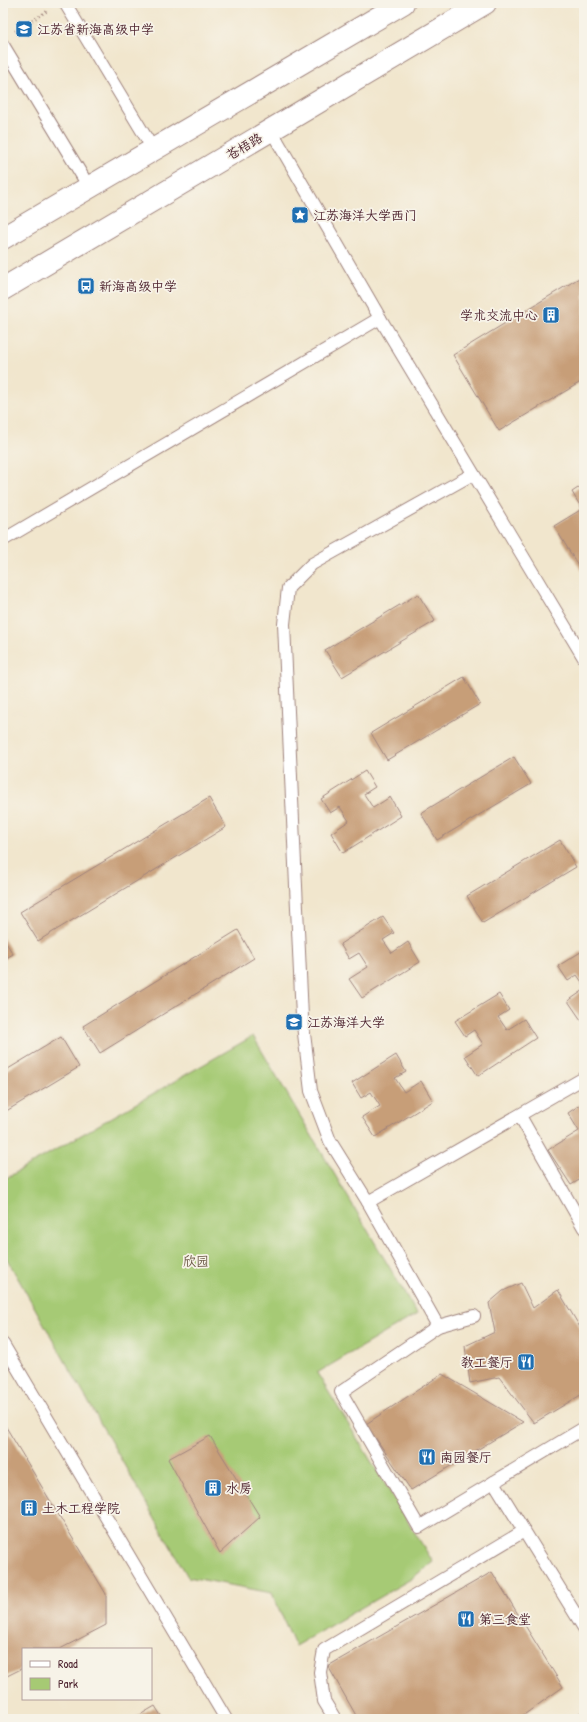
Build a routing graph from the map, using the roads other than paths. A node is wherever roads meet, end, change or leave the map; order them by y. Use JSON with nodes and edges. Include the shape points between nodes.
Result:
{"nodes":[{"id":1,"x":403,"y":3,"type":"edge"},
{"id":2,"x":485,"y":3,"type":"edge"},
{"id":3,"x":60,"y":5,"type":"edge"},
{"id":4,"x":6,"y":39,"type":"edge"},
{"id":5,"x":271,"y":130,"type":"junction"},
{"id":6,"x":153,"y":149,"type":"junction"},
{"id":7,"x":89,"y":187,"type":"junction"},
{"id":8,"x":3,"y":238,"type":"edge"},
{"id":9,"x":3,"y":289,"type":"edge"},
{"id":10,"x":380,"y":318,"type":"junction"},
{"id":11,"x":473,"y":474,"type":"junction"},
{"id":12,"x":3,"y":540,"type":"edge"},
{"id":13,"x":584,"y":658,"type":"edge"},
{"id":14,"x":584,"y":1078,"type":"edge"},
{"id":15,"x":520,"y":1116,"type":"junction"},
{"id":16,"x":368,"y":1202,"type":"junction"},
{"id":17,"x":584,"y":1228,"type":"edge"},
{"id":18,"x":474,"y":1316,"type":"dead end"},
{"id":19,"x":438,"y":1326,"type":"junction"},
{"id":20,"x":3,"y":1344,"type":"edge"},
{"id":21,"x":584,"y":1428,"type":"edge"},
{"id":22,"x":494,"y":1482,"type":"junction"},
{"id":23,"x":524,"y":1531,"type":"junction"},
{"id":24,"x":584,"y":1628,"type":"edge"},
{"id":25,"x":226,"y":1719,"type":"edge"},
{"id":26,"x":335,"y":1719,"type":"edge"}],
"edges":[{"from":1,"to":6,"type":"main road"},
{"from":2,"to":5,"type":"main road","name":"苍梧路"},
{"from":3,"to":6,"type":"lane"},
{"from":4,"to":7,"type":"lane"},
{"from":5,"to":9,"type":"main road","name":"苍梧路"},
{"from":5,"to":10,"type":"lane"},
{"from":6,"to":7,"type":"main road"},
{"from":7,"to":8,"type":"main road"},
{"from":10,"to":11,"type":"lane"},
{"from":10,"to":12,"type":"lane"},
{"from":11,"to":13,"type":"lane"},
{"from":11,"to":16,"type":"lane","via":[[312,564],[288,588],[284,624],[302,1017],[311,1091],[330,1142]]},
{"from":14,"to":15,"type":"lane"},
{"from":15,"to":16,"type":"lane"},
{"from":15,"to":17,"type":"lane"},
{"from":16,"to":19,"type":"lane"},
{"from":18,"to":19,"type":"lane"},
{"from":19,"to":22,"type":"lane","via":[[341,1392],[419,1527]]},
{"from":20,"to":25,"type":"lane"},
{"from":21,"to":22,"type":"lane"},
{"from":22,"to":23,"type":"lane"},
{"from":23,"to":24,"type":"lane"},
{"from":23,"to":26,"type":"lane","via":[[324,1650],[320,1672],[324,1701]]}]}
